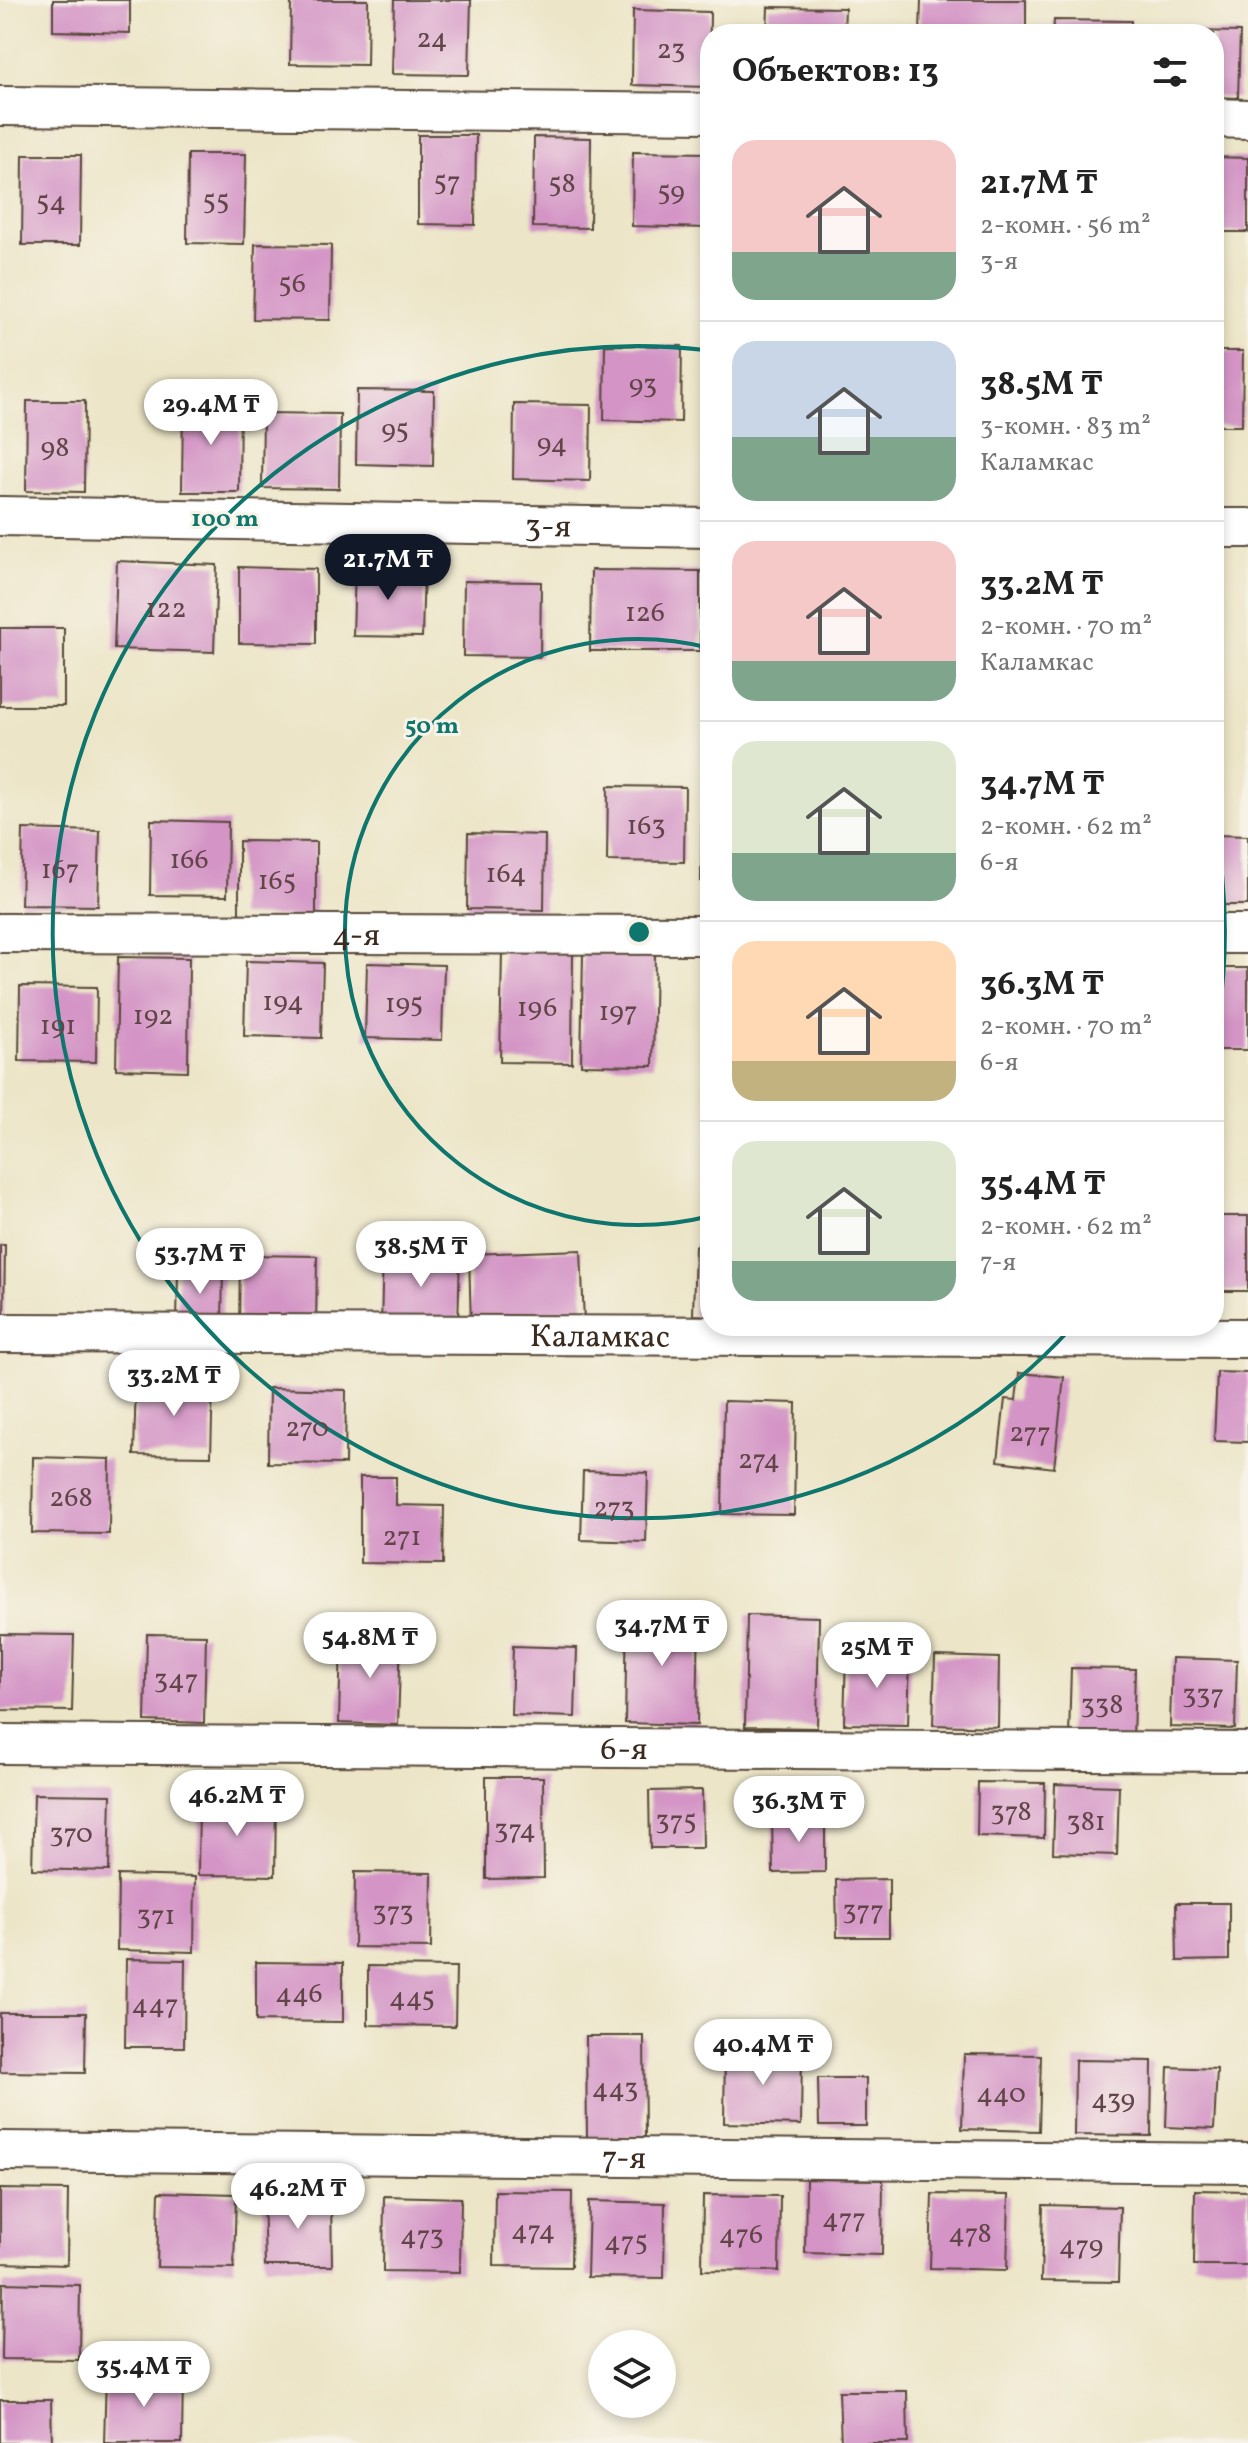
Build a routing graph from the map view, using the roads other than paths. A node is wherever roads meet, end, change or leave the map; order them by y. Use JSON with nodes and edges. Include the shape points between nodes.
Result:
{"nodes":[{"id":1,"x":0,"y":106,"type":"edge"},
{"id":2,"x":700,"y":113,"type":"edge"},
{"id":3,"x":1224,"y":118,"type":"edge"},
{"id":4,"x":1248,"y":119,"type":"edge"},
{"id":5,"x":0,"y":516,"type":"edge"},
{"id":6,"x":700,"y":528,"type":"edge"},
{"id":7,"x":1224,"y":528,"type":"edge"},
{"id":8,"x":1248,"y":528,"type":"edge"},
{"id":9,"x":0,"y":933,"type":"edge"},
{"id":10,"x":1224,"y":934,"type":"edge"},
{"id":11,"x":1248,"y":934,"type":"edge"},
{"id":12,"x":700,"y":935,"type":"edge"},
{"id":13,"x":0,"y":1333,"type":"edge"},
{"id":14,"x":700,"y":1336,"type":"edge"},
{"id":15,"x":749,"y":1336,"type":"edge"},
{"id":16,"x":1248,"y":1338,"type":"edge"},
{"id":17,"x":0,"y":1744,"type":"edge"},
{"id":18,"x":1248,"y":1752,"type":"edge"},
{"id":19,"x":0,"y":2151,"type":"edge"},
{"id":20,"x":1248,"y":2163,"type":"edge"}],
"edges":[{"from":1,"to":2,"type":"street"},
{"from":3,"to":4,"type":"street"},
{"from":5,"to":6,"type":"street","name":"3-я"},
{"from":7,"to":8,"type":"street"},
{"from":9,"to":12,"type":"street","name":"4-я"},
{"from":10,"to":11,"type":"street"},
{"from":13,"to":14,"type":"street","name":"Каламкас"},
{"from":15,"to":16,"type":"street","name":"Каламкас"},
{"from":17,"to":18,"type":"street","name":"6-я"},
{"from":19,"to":20,"type":"street","name":"7-я"}]}
